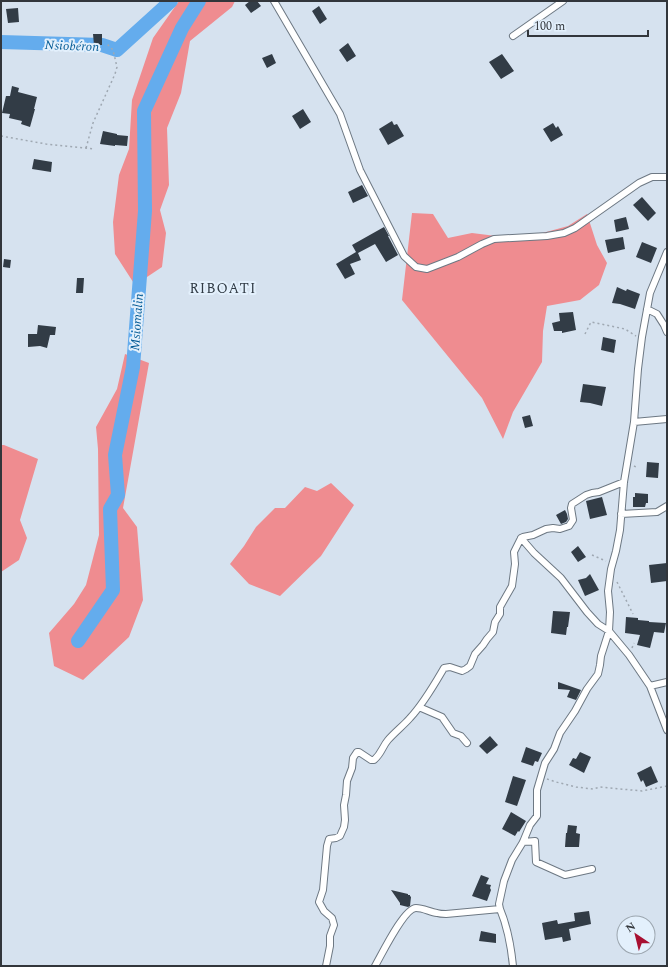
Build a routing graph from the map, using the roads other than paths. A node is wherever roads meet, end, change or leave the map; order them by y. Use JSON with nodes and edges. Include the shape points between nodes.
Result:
{"nodes":[{"id":1,"x":274,"y":1,"type":"edge"},
{"id":2,"x":562,"y":1,"type":"edge"},
{"id":3,"x":513,"y":36,"type":"dead end"},
{"id":4,"x":667,"y":177,"type":"edge"},
{"id":5,"x":667,"y":252,"type":"edge"},
{"id":6,"x":647,"y":309,"type":"junction"},
{"id":7,"x":667,"y":332,"type":"edge"},
{"id":8,"x":667,"y":419,"type":"edge"},
{"id":9,"x":634,"y":422,"type":"junction"},
{"id":10,"x":624,"y":482,"type":"junction"},
{"id":11,"x":667,"y":506,"type":"edge"},
{"id":12,"x":621,"y":514,"type":"junction"},
{"id":13,"x":521,"y":538,"type":"junction"},
{"id":14,"x":609,"y":631,"type":"junction"},
{"id":15,"x":667,"y":682,"type":"edge"},
{"id":16,"x":650,"y":686,"type":"junction"},
{"id":17,"x":419,"y":707,"type":"junction"},
{"id":18,"x":667,"y":730,"type":"edge"},
{"id":19,"x":467,"y":743,"type":"dead end"},
{"id":20,"x":523,"y":842,"type":"junction"},
{"id":21,"x":592,"y":869,"type":"dead end"},
{"id":22,"x":500,"y":909,"type":"junction"},
{"id":23,"x":326,"y":966,"type":"edge"},
{"id":24,"x":375,"y":966,"type":"edge"},
{"id":25,"x":512,"y":966,"type":"edge"}],
"edges":[{"from":1,"to":4,"type":"street","via":[[340,114],[360,170],[404,256],[416,267],[427,269],[494,239],[564,233],[639,183],[652,177]]},
{"from":2,"to":3,"type":"street"},
{"from":5,"to":6,"type":"street","via":[[650,293]]},
{"from":6,"to":7,"type":"street","via":[[657,314]]},
{"from":6,"to":9,"type":"street","via":[[638,369]]},
{"from":8,"to":9,"type":"street"},
{"from":9,"to":10,"type":"street"},
{"from":10,"to":12,"type":"street"},
{"from":10,"to":13,"type":"street","via":[[586,495],[572,504],[573,520],[569,526],[546,529]]},
{"from":11,"to":12,"type":"street","via":[[657,512]]},
{"from":12,"to":14,"type":"street","via":[[608,591]]},
{"from":13,"to":14,"type":"street","via":[[561,578],[598,624]]},
{"from":13,"to":17,"type":"street","via":[[514,552],[512,586],[500,607],[493,632],[466,669],[462,671],[444,668]]},
{"from":14,"to":16,"type":"street"},
{"from":14,"to":20,"type":"street","via":[[600,656],[598,674],[560,733],[545,763],[536,790],[537,816]]},
{"from":15,"to":16,"type":"street"},
{"from":16,"to":18,"type":"street"},
{"from":17,"to":19,"type":"street","via":[[442,717],[453,733],[461,736]]},
{"from":17,"to":23,"type":"street","via":[[410,719],[398,728],[374,760],[359,752],[353,758],[347,781],[344,827],[340,836],[329,839],[323,890],[319,902],[332,918],[334,925]]},
{"from":20,"to":21,"type":"street","via":[[535,841],[536,862],[565,875]]},
{"from":20,"to":22,"type":"street","via":[[512,860],[504,881]]},
{"from":22,"to":24,"type":"street","via":[[446,914],[412,909],[396,928]]},
{"from":22,"to":25,"type":"street","via":[[509,936]]}]}
